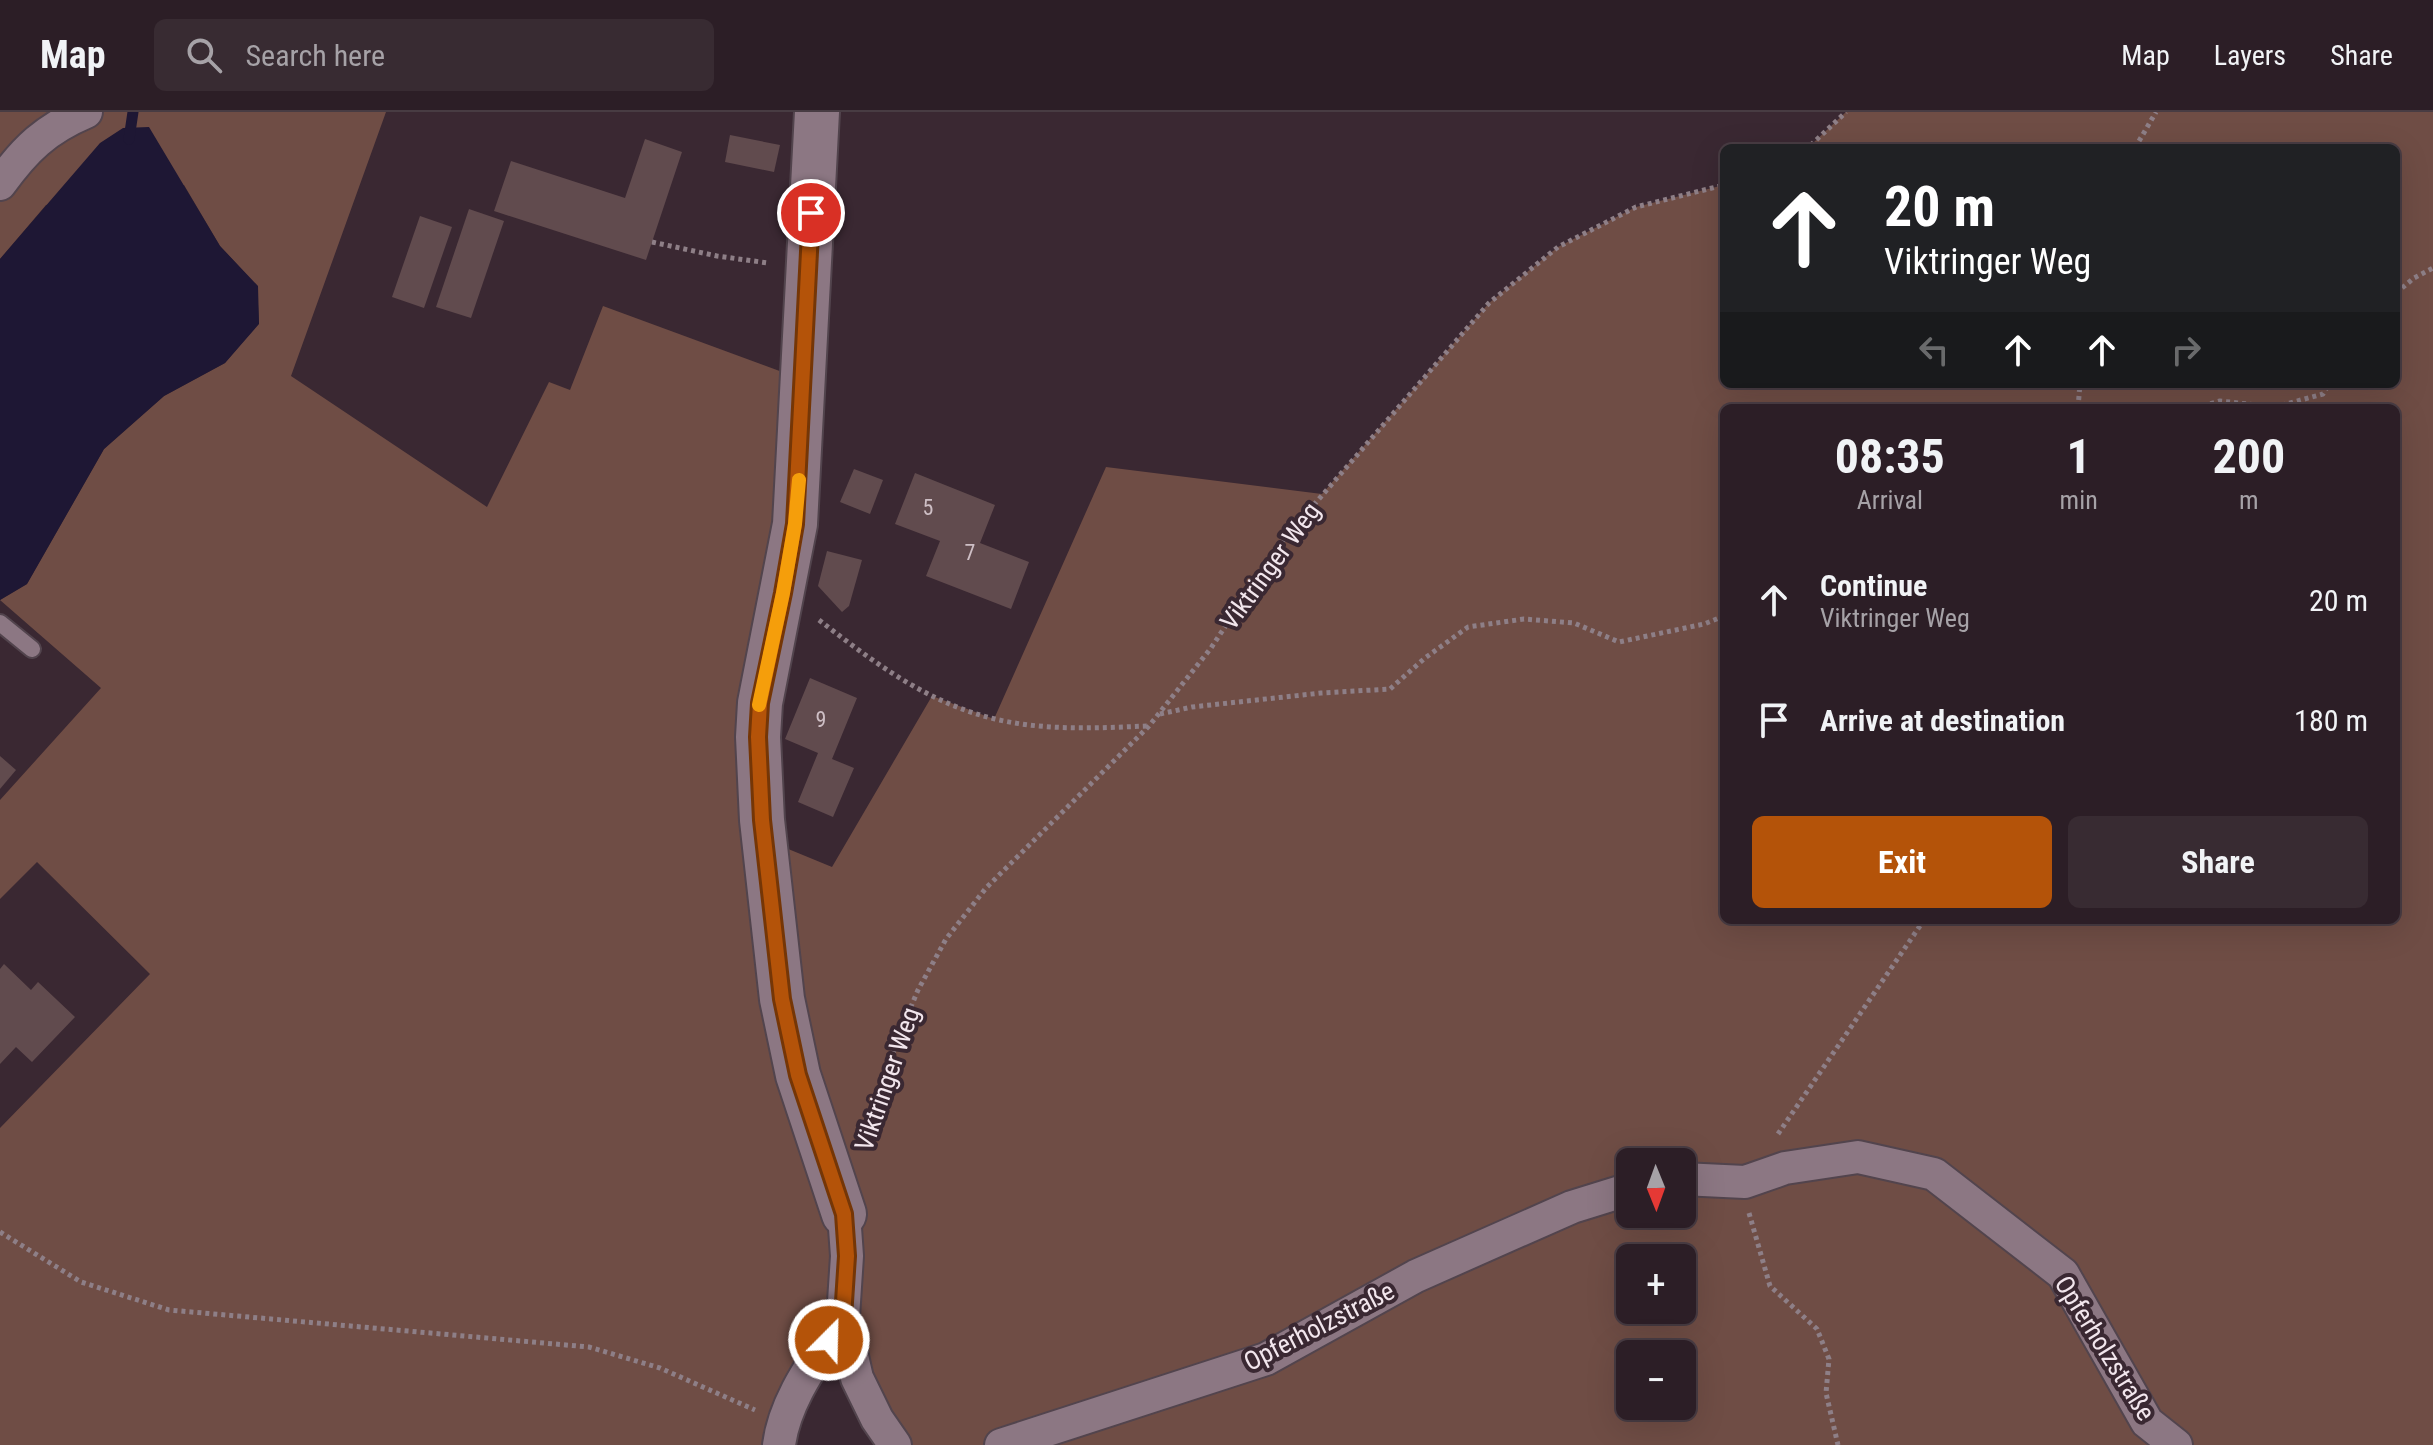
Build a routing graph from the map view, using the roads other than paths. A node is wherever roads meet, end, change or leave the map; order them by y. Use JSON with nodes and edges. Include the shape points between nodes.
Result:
{"nodes":[{"id":1,"x":86,"y":112,"type":"edge"},
{"id":2,"x":810,"y":118,"type":"edge"},
{"id":3,"x":0,"y":184,"type":"edge"},
{"id":4,"x":0,"y":623,"type":"edge"},
{"id":5,"x":32,"y":649,"type":"dead end"},
{"id":6,"x":1696,"y":1180,"type":"edge"},
{"id":7,"x":1616,"y":1193,"type":"edge"},
{"id":8,"x":844,"y":1214,"type":"joint"},
{"id":9,"x":843,"y":1317,"type":"junction"},
{"id":10,"x":780,"y":1434,"type":"edge"},
{"id":11,"x":895,"y":1445,"type":"edge"},
{"id":12,"x":1001,"y":1445,"type":"edge"},
{"id":13,"x":2176,"y":1445,"type":"edge"}],
"edges":[{"from":1,"to":3,"type":"street","via":[[58,124],[21,154]]},
{"from":2,"to":8,"type":"street","name":"Viktringer Weg","via":[[809,267],[795,524],[758,737],[782,999],[798,1075]]},
{"from":4,"to":5,"type":"lane"},
{"from":6,"to":13,"type":"street","name":"Opferholzstraße","via":[[1745,1182],[1785,1168],[1858,1157],[1934,1174],[2063,1274],[2147,1422]]},
{"from":7,"to":12,"type":"street","name":"Opferholzstraße","via":[[1572,1207],[1416,1276],[1266,1359]]},
{"from":8,"to":9,"type":"street"},
{"from":9,"to":10,"type":"street","via":[[801,1384]]},
{"from":9,"to":11,"type":"street","via":[[857,1378]]}]}
